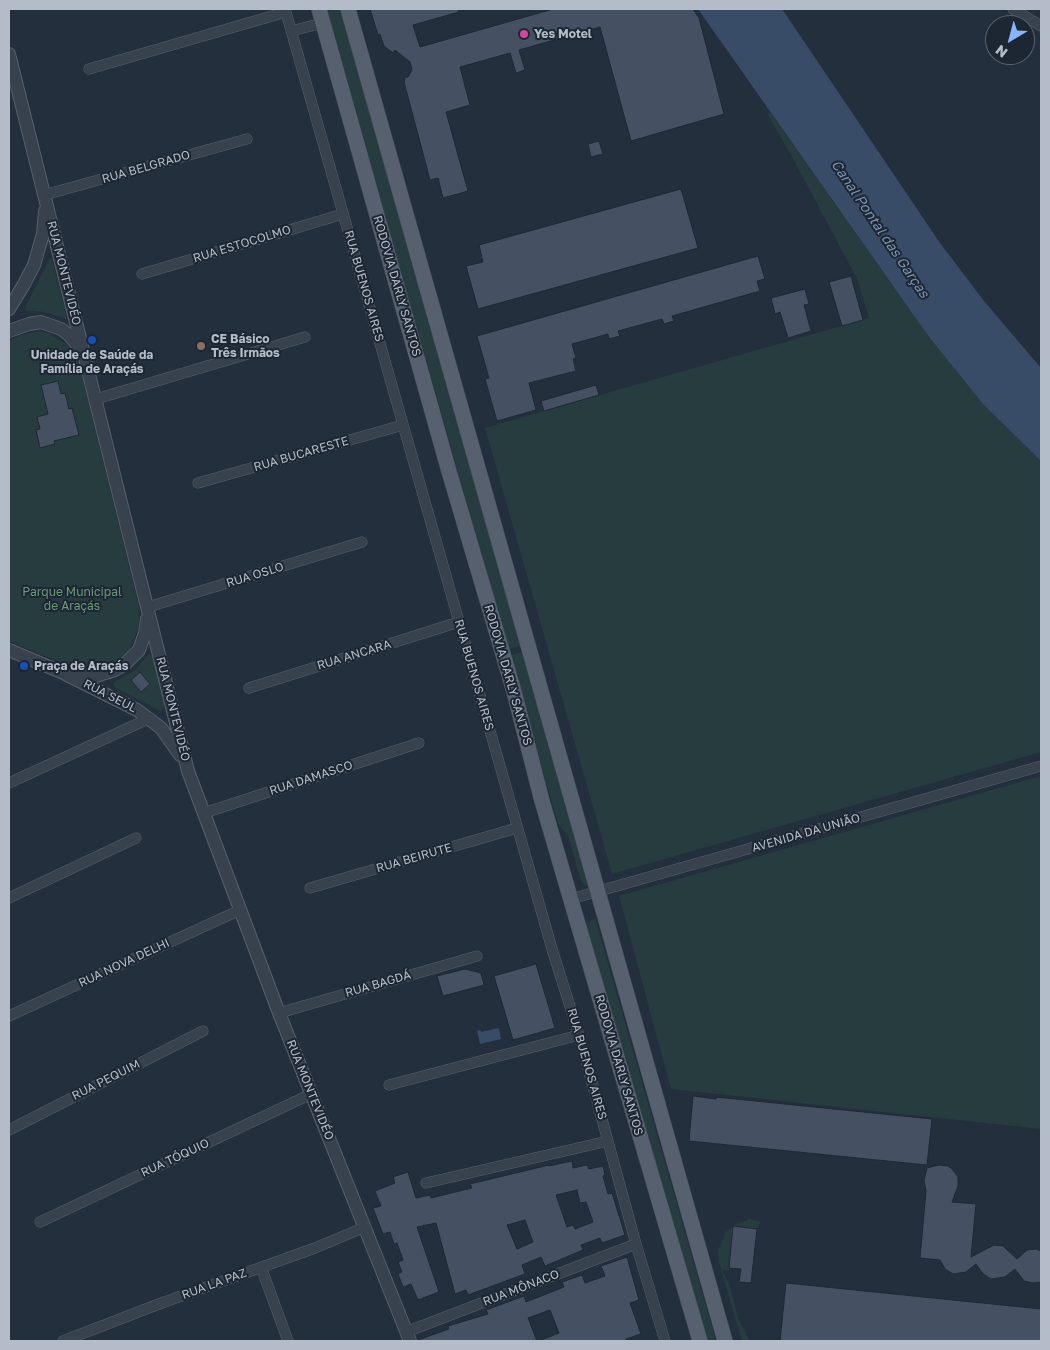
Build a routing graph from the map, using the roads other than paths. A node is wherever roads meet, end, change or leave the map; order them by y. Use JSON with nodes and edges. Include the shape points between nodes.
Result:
{"nodes":[{"id":1,"x":348,"y":9,"type":"edge"},
{"id":2,"x":1013,"y":9,"type":"edge"},
{"id":3,"x":286,"y":10,"type":"edge"},
{"id":4,"x":321,"y":16,"type":"edge"},
{"id":5,"x":1041,"y":26,"type":"edge"},
{"id":6,"x":291,"y":31,"type":"junction"},
{"id":7,"x":9,"y":54,"type":"edge"},
{"id":8,"x":89,"y":69,"type":"dead end"},
{"id":9,"x":11,"y":75,"type":"edge"},
{"id":10,"x":247,"y":139,"type":"dead end"},
{"id":11,"x":45,"y":198,"type":"junction"},
{"id":12,"x":343,"y":214,"type":"junction"},
{"id":13,"x":142,"y":274,"type":"dead end"},
{"id":14,"x":9,"y":309,"type":"edge"},
{"id":15,"x":9,"y":331,"type":"edge"},
{"id":16,"x":305,"y":337,"type":"dead end"},
{"id":17,"x":86,"y":361,"type":"junction"},
{"id":18,"x":96,"y":399,"type":"junction"},
{"id":19,"x":403,"y":425,"type":"junction"},
{"id":20,"x":198,"y":483,"type":"dead end"},
{"id":21,"x":362,"y":542,"type":"dead end"},
{"id":22,"x":148,"y":607,"type":"junction"},
{"id":23,"x":459,"y":622,"type":"junction"},
{"id":24,"x":9,"y":650,"type":"edge"},
{"id":25,"x":61,"y":672,"type":"junction"},
{"id":26,"x":249,"y":688,"type":"dead end"},
{"id":27,"x":150,"y":718,"type":"junction"},
{"id":28,"x":419,"y":744,"type":"dead end"},
{"id":29,"x":1041,"y":766,"type":"edge"},
{"id":30,"x":188,"y":771,"type":"junction"},
{"id":31,"x":9,"y":783,"type":"edge"},
{"id":32,"x":204,"y":813,"type":"junction"},
{"id":33,"x":518,"y":828,"type":"junction"},
{"id":34,"x":136,"y":838,"type":"dead end"},
{"id":35,"x":310,"y":888,"type":"dead end"},
{"id":36,"x":598,"y":892,"type":"junction"},
{"id":37,"x":9,"y":898,"type":"edge"},
{"id":38,"x":571,"y":899,"type":"junction"},
{"id":39,"x":240,"y":910,"type":"junction"},
{"id":40,"x":477,"y":956,"type":"dead end"},
{"id":41,"x":279,"y":1013,"type":"junction"},
{"id":42,"x":9,"y":1016,"type":"edge"},
{"id":43,"x":203,"y":1031,"type":"dead end"},
{"id":44,"x":580,"y":1035,"type":"junction"},
{"id":45,"x":389,"y":1085,"type":"dead end"},
{"id":46,"x":311,"y":1094,"type":"junction"},
{"id":47,"x":9,"y":1130,"type":"edge"},
{"id":48,"x":608,"y":1141,"type":"junction"},
{"id":49,"x":426,"y":1183,"type":"dead end"},
{"id":50,"x":40,"y":1222,"type":"dead end"},
{"id":51,"x":365,"y":1227,"type":"junction"},
{"id":52,"x":636,"y":1244,"type":"junction"},
{"id":53,"x":261,"y":1267,"type":"junction"},
{"id":54,"x":408,"y":1337,"type":"edge"},
{"id":55,"x":63,"y":1341,"type":"edge"},
{"id":56,"x":288,"y":1341,"type":"edge"},
{"id":57,"x":665,"y":1341,"type":"edge"},
{"id":58,"x":700,"y":1341,"type":"edge"},
{"id":59,"x":725,"y":1341,"type":"edge"}],
"edges":[{"from":1,"to":36,"type":"main road"},
{"from":2,"to":5,"type":"street"},
{"from":3,"to":6,"type":"street","name":"RUA BUENOS AIRES"},
{"from":3,"to":8,"type":"street"},
{"from":4,"to":6,"type":"street"},
{"from":4,"to":38,"type":"main road","name":"RODOVIA DARLY SANTOS"},
{"from":6,"to":12,"type":"street","name":"RUA BUENOS AIRES"},
{"from":7,"to":9,"type":"street","name":"RUA MONTEVIDÉO"},
{"from":9,"to":11,"type":"street","name":"RUA MONTEVIDÉO"},
{"from":10,"to":11,"type":"street","name":"RUA BELGRADO"},
{"from":11,"to":14,"type":"street","via":[[43,234],[34,265]]},
{"from":11,"to":17,"type":"street","name":"RUA MONTEVIDÉO"},
{"from":12,"to":13,"type":"street","name":"RUA ESTOCOLMO"},
{"from":12,"to":19,"type":"street","name":"RUA BUENOS AIRES"},
{"from":15,"to":17,"type":"street","via":[[41,322],[52,325],[69,335]]},
{"from":16,"to":18,"type":"street"},
{"from":17,"to":18,"type":"street","name":"RUA MONTEVIDÉO"},
{"from":18,"to":22,"type":"street","name":"RUA MONTEVIDÉO"},
{"from":19,"to":20,"type":"street","name":"RUA BUCARESTE"},
{"from":19,"to":23,"type":"street","name":"RUA BUENOS AIRES"},
{"from":21,"to":22,"type":"street","name":"RUA OSLO"},
{"from":22,"to":25,"type":"street","via":[[142,642],[133,658],[124,665],[96,676]]},
{"from":22,"to":30,"type":"street","name":"RUA MONTEVIDÉO"},
{"from":23,"to":26,"type":"street","name":"RUA ANCARA"},
{"from":23,"to":33,"type":"street","name":"RUA BUENOS AIRES"},
{"from":24,"to":25,"type":"street","name":"RUA SEUL"},
{"from":25,"to":27,"type":"street","name":"RUA SEUL"},
{"from":27,"to":30,"type":"street","name":"RUA SEUL","via":[[169,738]]},
{"from":27,"to":31,"type":"street"},
{"from":28,"to":32,"type":"street","name":"RUA DAMASCO"},
{"from":29,"to":36,"type":"street","name":"AVENIDA DA UNIÃO"},
{"from":30,"to":32,"type":"street","name":"RUA MONTEVIDÉO"},
{"from":32,"to":39,"type":"street","name":"RUA MONTEVIDÉO"},
{"from":33,"to":35,"type":"street","name":"RUA BEIRUTE"},
{"from":33,"to":44,"type":"street","name":"RUA BUENOS AIRES"},
{"from":34,"to":37,"type":"street"},
{"from":36,"to":38,"type":"street","name":"AVENIDA DA UNIÃO"},
{"from":36,"to":59,"type":"main road"},
{"from":38,"to":58,"type":"main road","name":"RODOVIA DARLY SANTOS"},
{"from":39,"to":41,"type":"street","name":"RUA MONTEVIDÉO"},
{"from":39,"to":42,"type":"street","name":"RUA NOVA DELHI"},
{"from":40,"to":41,"type":"street","name":"RUA BAGDÁ"},
{"from":41,"to":46,"type":"street","name":"RUA MONTEVIDÉO"},
{"from":43,"to":47,"type":"street","name":"RUA PEQUIM"},
{"from":44,"to":45,"type":"street"},
{"from":44,"to":48,"type":"street","name":"RUA BUENOS AIRES"},
{"from":46,"to":50,"type":"street","name":"RUA TÓQUIO"},
{"from":46,"to":51,"type":"street","name":"RUA MONTEVIDÉO"},
{"from":48,"to":49,"type":"street"},
{"from":48,"to":52,"type":"street","name":"RUA BUENOS AIRES"},
{"from":51,"to":53,"type":"street","name":"RUA LA PAZ"},
{"from":51,"to":54,"type":"street","name":"RUA MONTEVIDÉO"},
{"from":52,"to":54,"type":"street","name":"RUA MÔNACO"},
{"from":52,"to":57,"type":"street","name":"RUA BUENOS AIRES"},
{"from":53,"to":55,"type":"street","name":"RUA LA PAZ"},
{"from":53,"to":56,"type":"street"}]}
